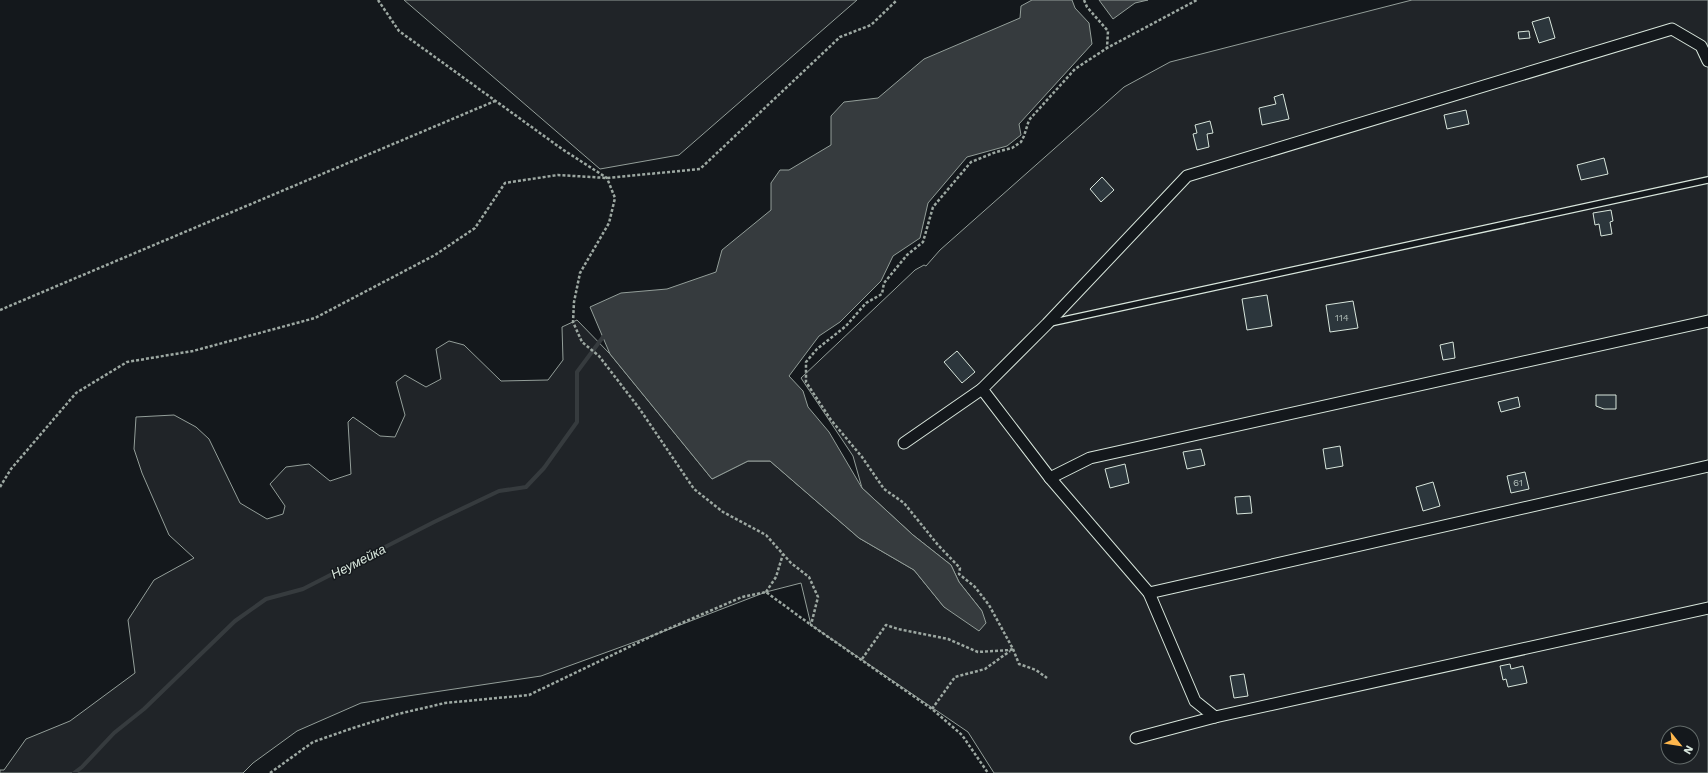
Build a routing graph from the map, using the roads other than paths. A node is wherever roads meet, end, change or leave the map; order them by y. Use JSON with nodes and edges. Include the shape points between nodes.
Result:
{"nodes":[{"id":1,"x":1708,"y":61,"type":"edge"},
{"id":2,"x":1708,"y":180,"type":"edge"},
{"id":3,"x":1708,"y":321,"type":"edge"},
{"id":4,"x":1047,"y":324,"type":"junction"},
{"id":5,"x":982,"y":389,"type":"junction"},
{"id":6,"x":904,"y":443,"type":"dead end"},
{"id":7,"x":1708,"y":466,"type":"edge"},
{"id":8,"x":1050,"y":478,"type":"junction"},
{"id":9,"x":1149,"y":593,"type":"junction"},
{"id":10,"x":1708,"y":608,"type":"edge"},
{"id":11,"x":1216,"y":717,"type":"junction"},
{"id":12,"x":1136,"y":738,"type":"dead end"}],
"edges":[{"from":1,"to":4,"type":"street","via":[[1701,46],[1672,29],[1186,176]]},
{"from":2,"to":4,"type":"lane"},
{"from":3,"to":8,"type":"street","via":[[1090,458]]},
{"from":4,"to":5,"type":"street"},
{"from":5,"to":6,"type":"street"},
{"from":5,"to":8,"type":"street"},
{"from":7,"to":9,"type":"street"},
{"from":8,"to":9,"type":"street"},
{"from":9,"to":11,"type":"street","via":[[1195,701]]},
{"from":10,"to":11,"type":"street"},
{"from":11,"to":12,"type":"street"}]}
